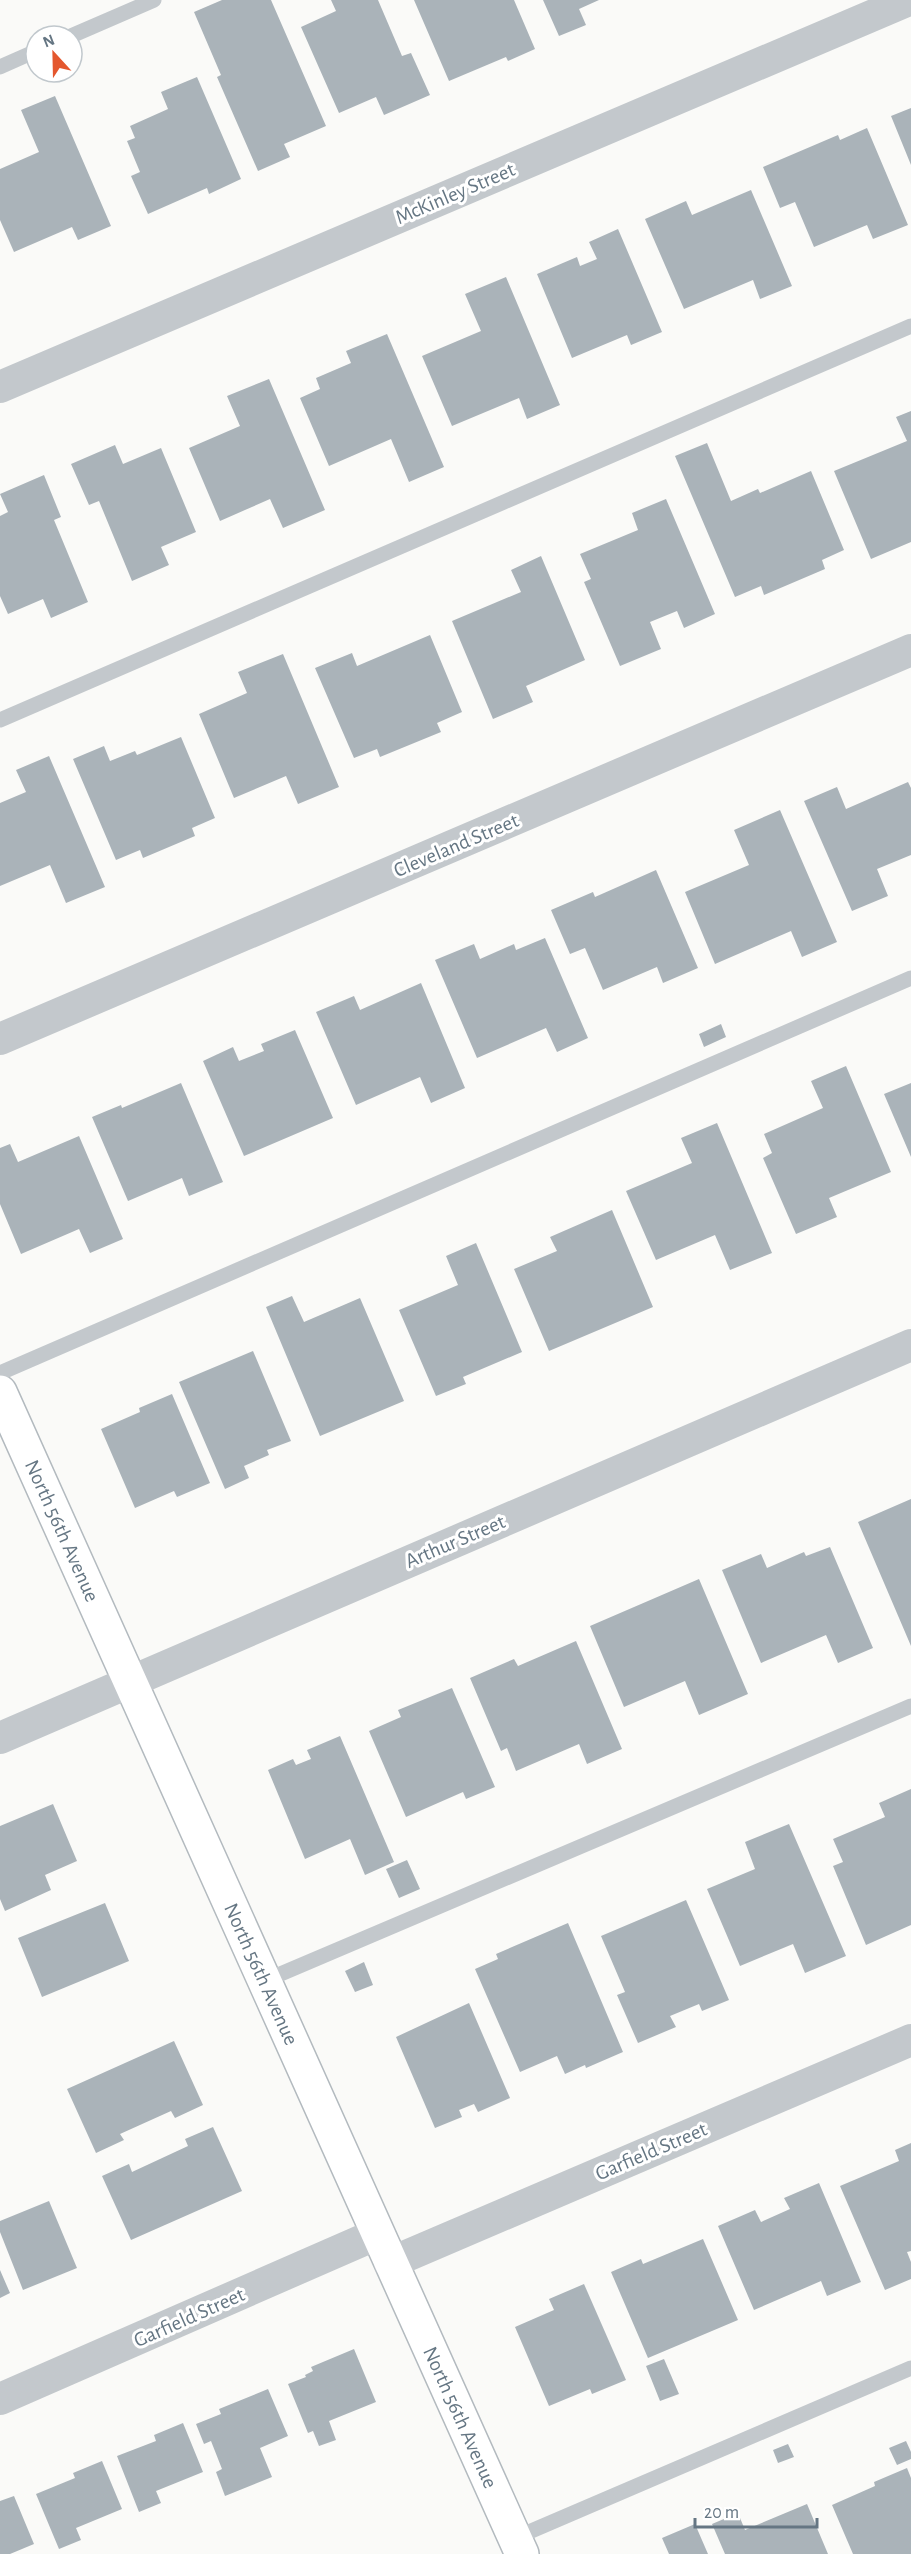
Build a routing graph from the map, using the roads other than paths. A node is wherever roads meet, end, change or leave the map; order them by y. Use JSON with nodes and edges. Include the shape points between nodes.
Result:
{"nodes":[{"id":1,"x":154,"y":0,"type":"edge"},
{"id":2,"x":909,"y":0,"type":"edge"},
{"id":3,"x":84,"y":30,"type":"edge"},
{"id":4,"x":24,"y":56,"type":"edge"},
{"id":5,"x":0,"y":67,"type":"edge"},
{"id":6,"x":911,"y":326,"type":"edge"},
{"id":7,"x":0,"y":387,"type":"edge"},
{"id":8,"x":911,"y":650,"type":"edge"},
{"id":9,"x":0,"y":720,"type":"edge"},
{"id":10,"x":911,"y":978,"type":"edge"},
{"id":11,"x":0,"y":1039,"type":"edge"},
{"id":12,"x":911,"y":1346,"type":"edge"},
{"id":13,"x":0,"y":1372,"type":"edge"},
{"id":14,"x":0,"y":1392,"type":"edge"},
{"id":15,"x":131,"y":1681,"type":"junction"},
{"id":16,"x":911,"y":1706,"type":"edge"},
{"id":17,"x":0,"y":1738,"type":"edge"},
{"id":18,"x":264,"y":1981,"type":"junction"},
{"id":19,"x":911,"y":2040,"type":"edge"},
{"id":20,"x":384,"y":2248,"type":"junction"},
{"id":21,"x":911,"y":2368,"type":"edge"},
{"id":22,"x":0,"y":2399,"type":"edge"},
{"id":23,"x":519,"y":2546,"type":"edge"}],
"edges":[{"from":1,"to":3,"type":"lane"},
{"from":2,"to":7,"type":"street","name":"McKinley Street"},
{"from":4,"to":5,"type":"lane"},
{"from":6,"to":9,"type":"lane"},
{"from":8,"to":11,"type":"street","name":"Cleveland Street"},
{"from":10,"to":13,"type":"lane"},
{"from":12,"to":15,"type":"street","name":"Arthur Street"},
{"from":14,"to":15,"type":"street","name":"North 56th Avenue"},
{"from":15,"to":17,"type":"street","name":"Arthur Street"},
{"from":15,"to":18,"type":"street","name":"North 56th Avenue"},
{"from":16,"to":18,"type":"lane"},
{"from":18,"to":20,"type":"street","name":"North 56th Avenue"},
{"from":19,"to":20,"type":"street","name":"Garfield Street"},
{"from":20,"to":22,"type":"street","name":"Garfield Street"},
{"from":20,"to":23,"type":"street","name":"North 56th Avenue"},
{"from":21,"to":23,"type":"lane"}]}
